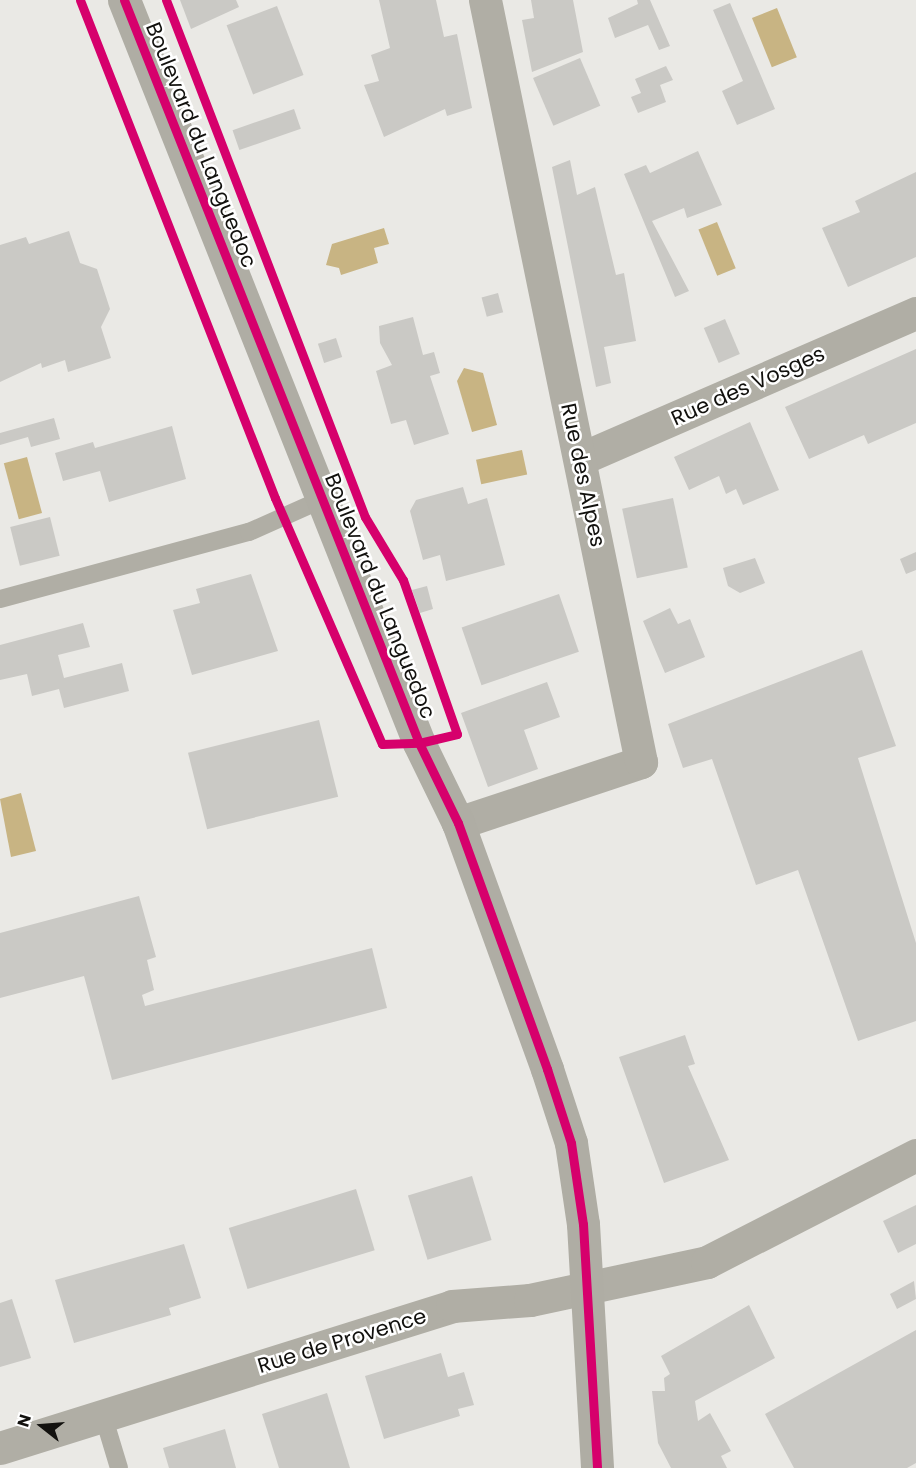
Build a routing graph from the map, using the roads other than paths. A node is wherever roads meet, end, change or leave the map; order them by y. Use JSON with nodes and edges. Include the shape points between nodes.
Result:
{"nodes":[{"id":1,"x":124,"y":0,"type":"edge"},
{"id":2,"x":485,"y":0,"type":"edge"},
{"id":3,"x":916,"y":313,"type":"edge"},
{"id":4,"x":580,"y":459,"type":"junction"},
{"id":5,"x":322,"y":499,"type":"junction"},
{"id":6,"x":0,"y":599,"type":"edge"},
{"id":7,"x":458,"y":823,"type":"junction"},
{"id":8,"x":916,"y":1155,"type":"edge"},
{"id":9,"x":585,"y":1284,"type":"junction"},
{"id":10,"x":103,"y":1415,"type":"junction"},
{"id":11,"x":0,"y":1448,"type":"edge"},
{"id":12,"x":119,"y":1468,"type":"edge"},
{"id":13,"x":597,"y":1468,"type":"edge"}],
"edges":[{"from":1,"to":5,"type":"street","name":"Boulevard du Languedoc"},
{"from":2,"to":4,"type":"street","name":"Rue des Alpes"},
{"from":3,"to":4,"type":"street","name":"Rue des Vosges"},
{"from":4,"to":7,"type":"street","name":"Rue des Alpes","via":[[641,762]]},
{"from":5,"to":6,"type":"lane","via":[[249,532]]},
{"from":5,"to":7,"type":"street","name":"Boulevard du Languedoc","via":[[419,743]]},
{"from":7,"to":9,"type":"street","name":"Boulevard du Languedoc","via":[[571,1143],[583,1224]]},
{"from":8,"to":9,"type":"street","via":[[707,1262]]},
{"from":9,"to":10,"type":"street","name":"Rue de Provence","via":[[530,1300],[452,1306]]},
{"from":9,"to":13,"type":"street","name":"Boulevard du Languedoc"},
{"from":10,"to":11,"type":"street","name":"Rue de Provence"},
{"from":10,"to":12,"type":"lane"}]}
